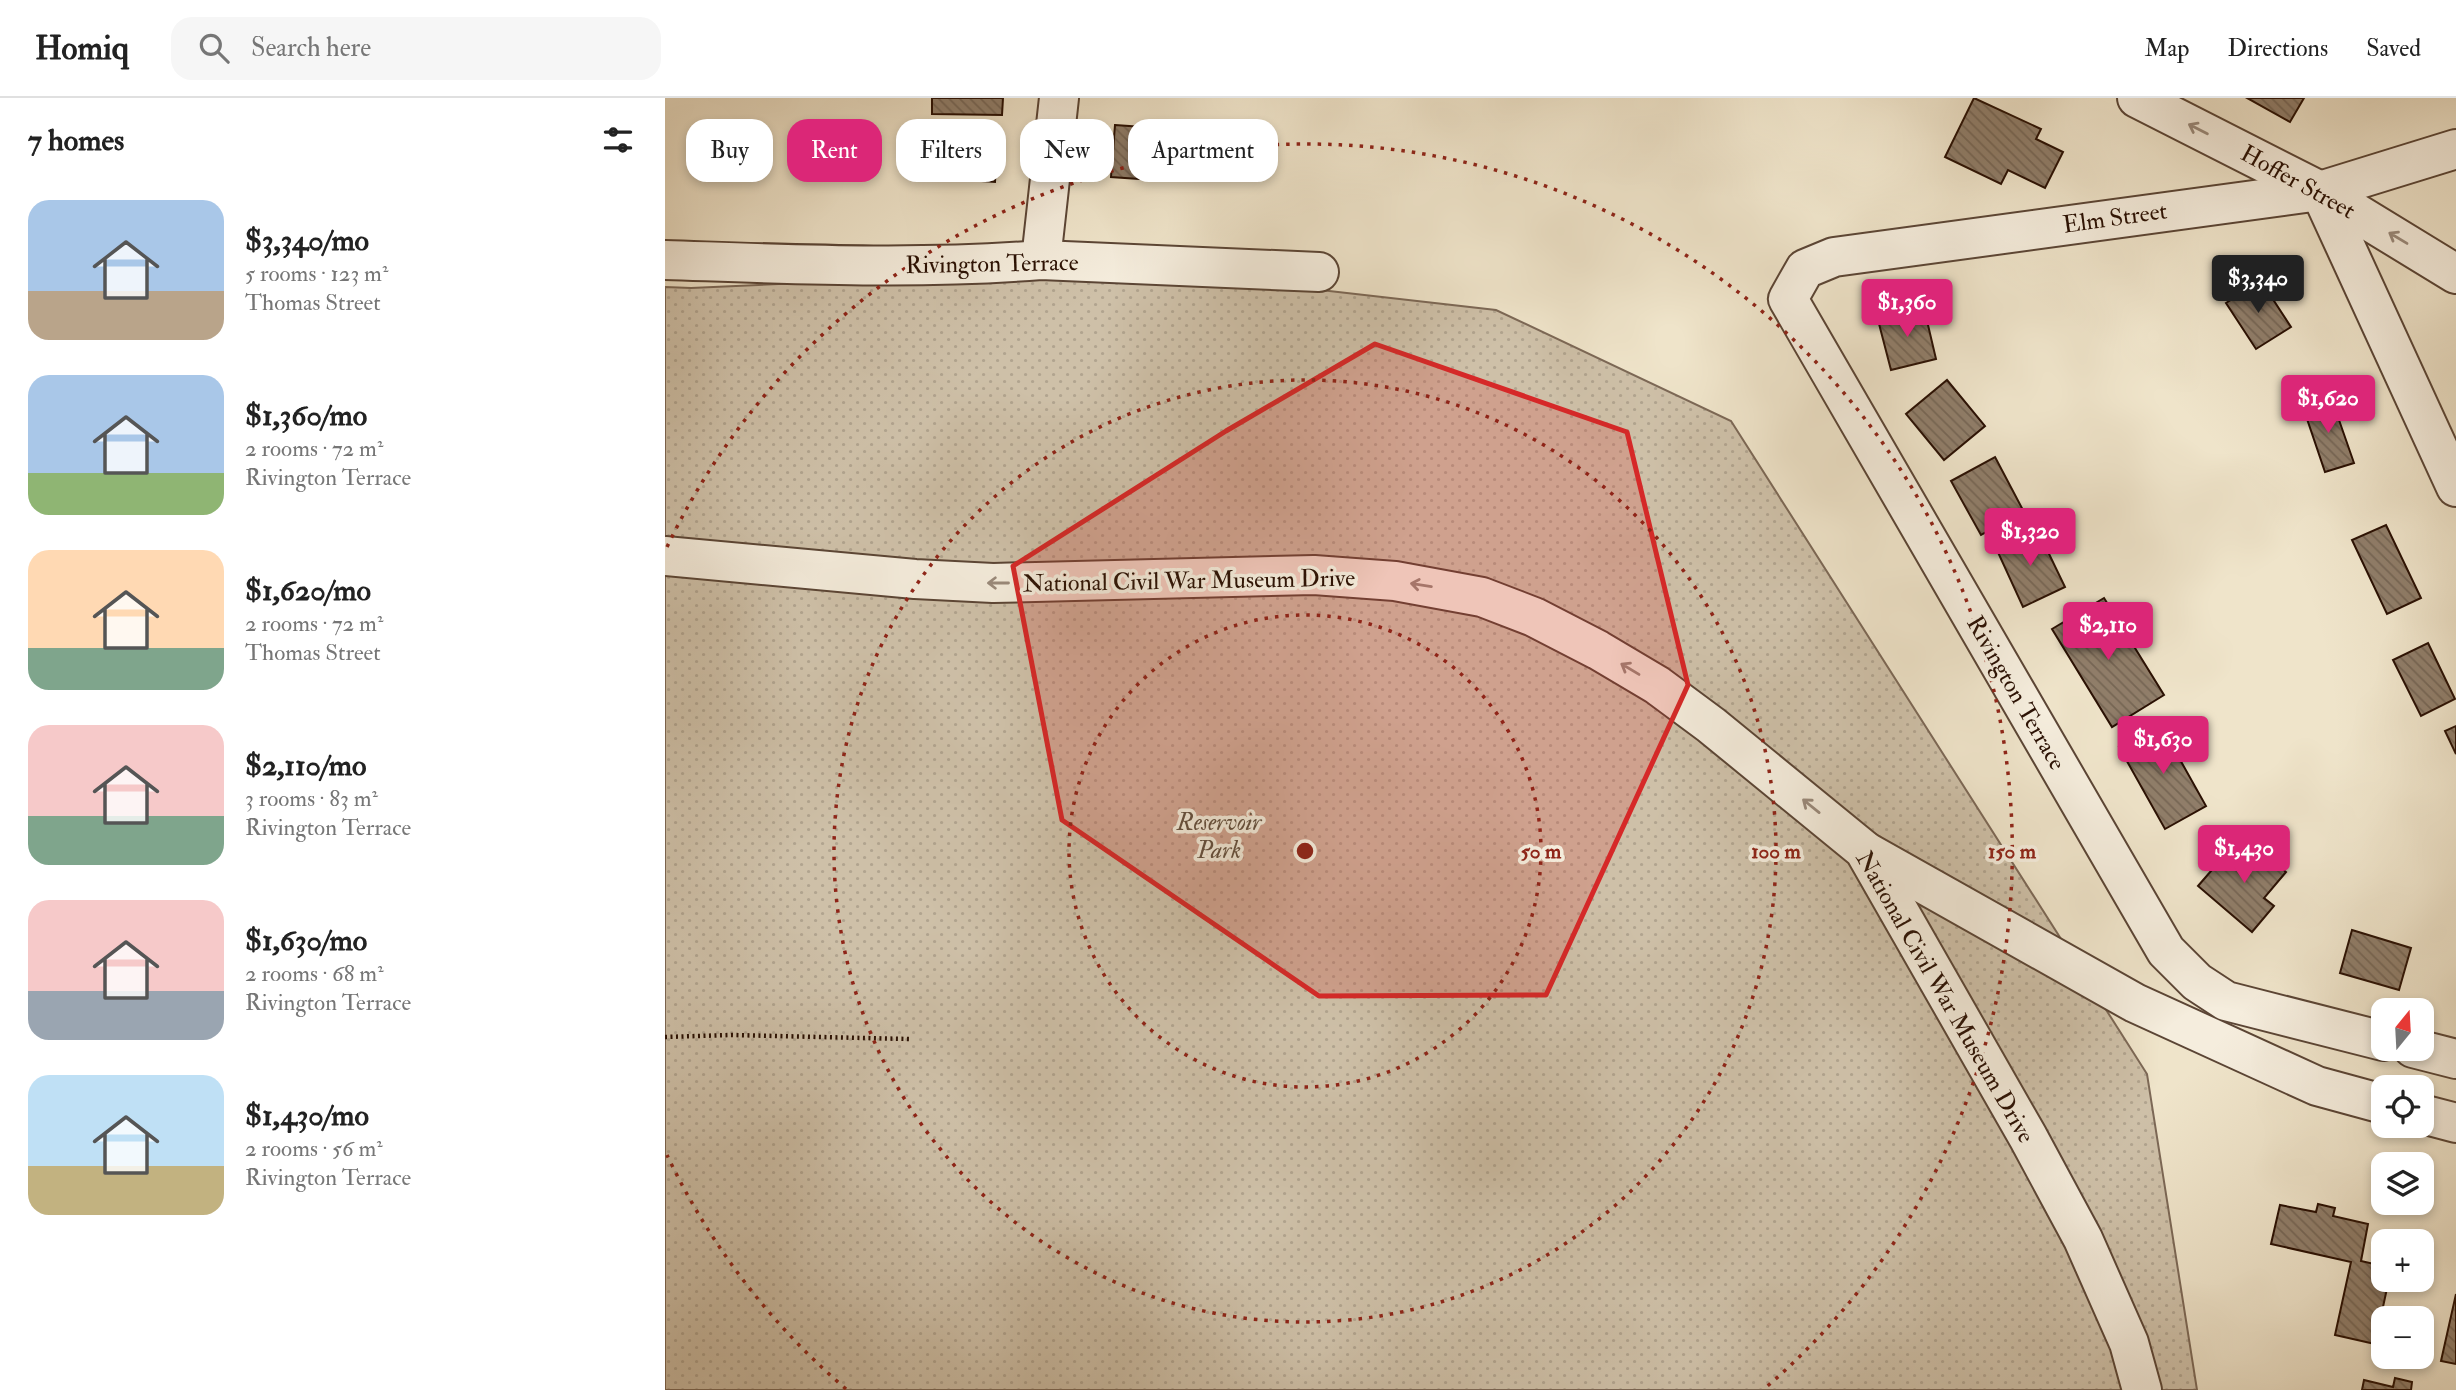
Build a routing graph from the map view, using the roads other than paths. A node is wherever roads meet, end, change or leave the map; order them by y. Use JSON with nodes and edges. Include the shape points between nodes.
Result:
{"nodes":[{"id":1,"x":1059,"y":98,"type":"edge"},
{"id":2,"x":2137,"y":98,"type":"edge"},
{"id":3,"x":2456,"y":149,"type":"edge"},
{"id":4,"x":2319,"y":191,"type":"junction"},
{"id":5,"x":665,"y":260,"type":"edge"},
{"id":6,"x":1041,"y":260,"type":"junction"},
{"id":7,"x":1319,"y":272,"type":"dead end"},
{"id":8,"x":2456,"y":274,"type":"edge"},
{"id":9,"x":1788,"y":299,"type":"joint"},
{"id":10,"x":2456,"y":487,"type":"edge"},
{"id":11,"x":665,"y":556,"type":"edge"},
{"id":12,"x":1864,"y":850,"type":"junction"},
{"id":13,"x":2371,"y":1038,"type":"edge"},
{"id":14,"x":2434,"y":1053,"type":"edge"},
{"id":15,"x":2456,"y":1059,"type":"edge"},
{"id":16,"x":2371,"y":1101,"type":"edge"},
{"id":17,"x":2434,"y":1117,"type":"edge"},
{"id":18,"x":2456,"y":1123,"type":"edge"},
{"id":19,"x":2142,"y":1390,"type":"edge"}],
"edges":[{"from":1,"to":6,"type":"street"},
{"from":4,"to":2,"type":"street","name":"Hoffer Street","one_way":true},
{"from":3,"to":4,"type":"street","name":"Elm Street"},
{"from":8,"to":4,"type":"street","name":"Hoffer Street","one_way":true},
{"from":4,"to":9,"type":"street","name":"Elm Street","via":[[1834,257],[1805,269]]},
{"from":4,"to":10,"type":"street"},
{"from":5,"to":6,"type":"street","name":"Rivington Terrace","via":[[831,266]]},
{"from":6,"to":7,"type":"street","name":"Rivington Terrace"},
{"from":9,"to":13,"type":"street","name":"Rivington Terrace","via":[[2166,951],[2197,982],[2226,1001]]},
{"from":12,"to":11,"type":"street","name":"National Civil War Museum Drive","one_way":true,"via":[[1657,685],[1534,617],[1464,593],[1395,581],[1314,575],[979,583]]},
{"from":12,"to":16,"type":"street","via":[[2135,1003],[2317,1086]]},
{"from":12,"to":19,"type":"street","name":"National Civil War Museum Drive","via":[[2083,1239],[2129,1342]]},
{"from":14,"to":15,"type":"street"},
{"from":17,"to":18,"type":"street"}]}
